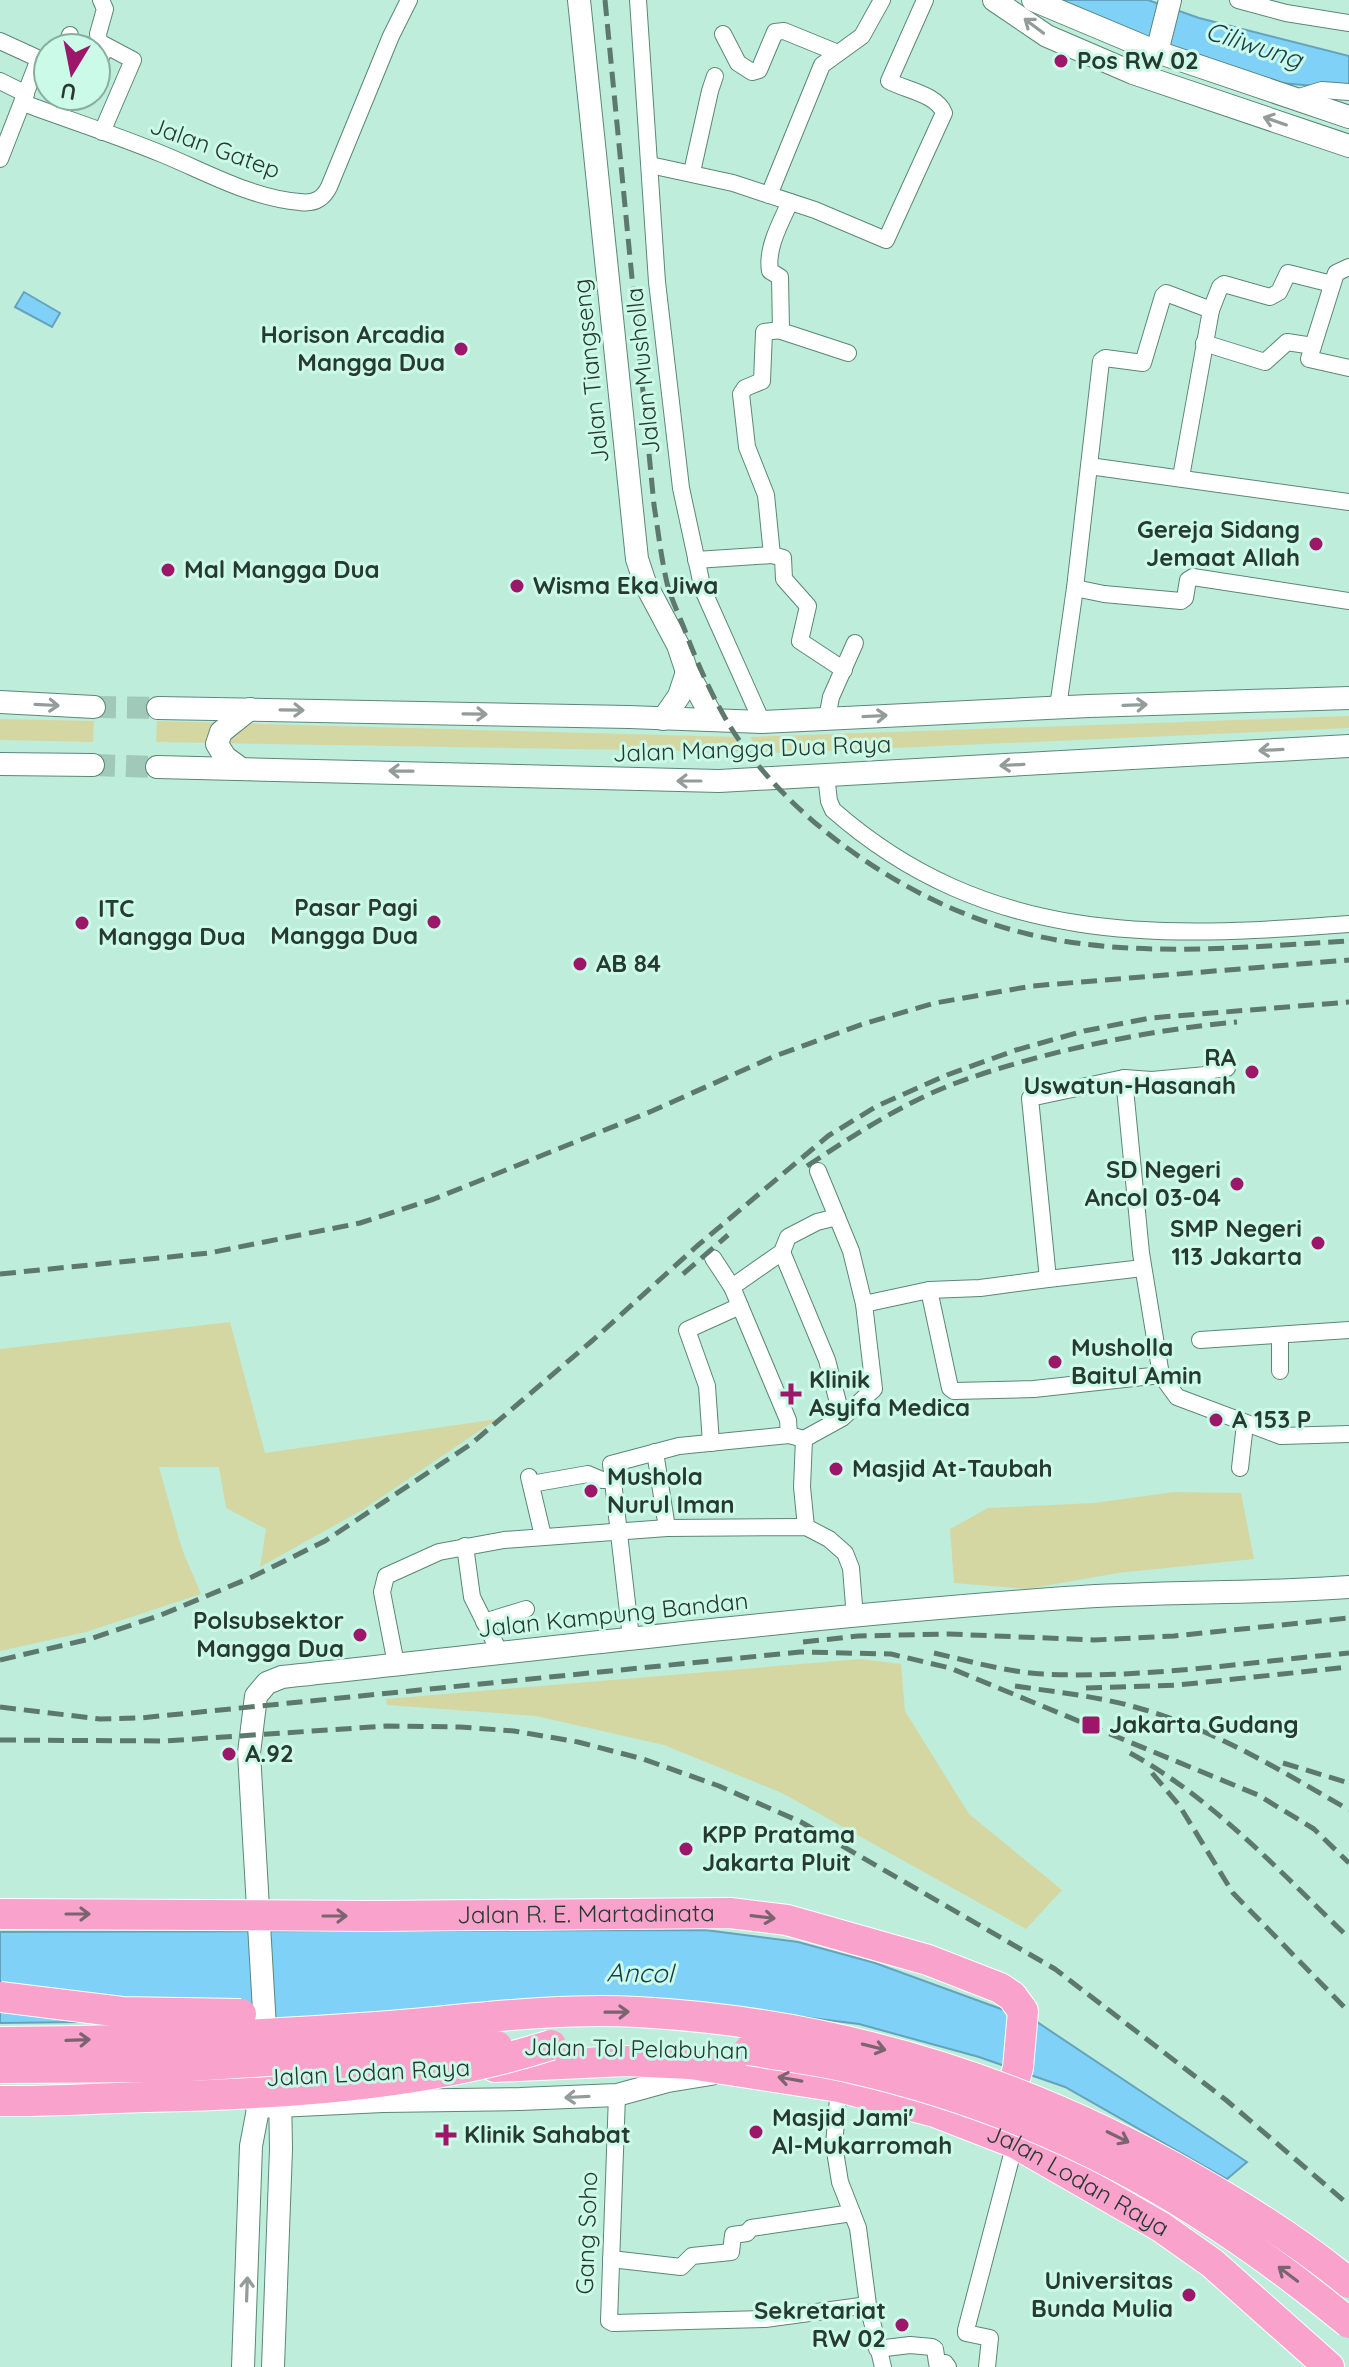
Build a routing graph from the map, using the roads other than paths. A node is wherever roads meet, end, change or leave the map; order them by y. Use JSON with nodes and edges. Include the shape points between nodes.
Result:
{"nodes":[{"id":1,"x":101,"y":0,"type":"edge"},
{"id":2,"x":409,"y":0,"type":"edge"},
{"id":3,"x":579,"y":0,"type":"edge"},
{"id":4,"x":638,"y":0,"type":"edge"},
{"id":5,"x":882,"y":0,"type":"edge"},
{"id":6,"x":925,"y":0,"type":"edge"},
{"id":7,"x":994,"y":0,"type":"edge"},
{"id":8,"x":1033,"y":0,"type":"edge"},
{"id":9,"x":1170,"y":0,"type":"edge"},
{"id":10,"x":1238,"y":0,"type":"edge"},
{"id":11,"x":1287,"y":6,"type":"edge"},
{"id":12,"x":1349,"y":23,"type":"edge"},
{"id":13,"x":99,"y":32,"type":"edge"},
{"id":14,"x":723,"y":34,"type":"dead end"},
{"id":15,"x":0,"y":41,"type":"edge"},
{"id":16,"x":1158,"y":49,"type":"junction"},
{"id":17,"x":112,"y":50,"type":"edge"},
{"id":18,"x":838,"y":53,"type":"junction"},
{"id":19,"x":32,"y":56,"type":"edge"},
{"id":20,"x":715,"y":76,"type":"dead end"},
{"id":21,"x":0,"y":81,"type":"edge"},
{"id":22,"x":32,"y":85,"type":"edge"},
{"id":23,"x":1349,"y":92,"type":"edge"},
{"id":24,"x":1296,"y":98,"type":"junction"},
{"id":25,"x":25,"y":99,"type":"junction"},
{"id":26,"x":112,"y":105,"type":"edge"},
{"id":27,"x":109,"y":112,"type":"edge"},
{"id":28,"x":1339,"y":113,"type":"edge"},
{"id":29,"x":1349,"y":126,"type":"edge"},
{"id":30,"x":102,"y":132,"type":"junction"},
{"id":31,"x":1321,"y":136,"type":"junction"},
{"id":32,"x":1349,"y":146,"type":"edge"},
{"id":33,"x":0,"y":159,"type":"edge"},
{"id":34,"x":650,"y":165,"type":"junction"},
{"id":35,"x":692,"y":172,"type":"junction"},
{"id":36,"x":769,"y":195,"type":"junction"},
{"id":37,"x":790,"y":202,"type":"junction"},
{"id":38,"x":1349,"y":267,"type":"edge"},
{"id":39,"x":1332,"y":284,"type":"junction"},
{"id":40,"x":1211,"y":310,"type":"junction"},
{"id":41,"x":781,"y":330,"type":"junction"},
{"id":42,"x":1204,"y":343,"type":"junction"},
{"id":43,"x":1313,"y":346,"type":"junction"},
{"id":44,"x":848,"y":353,"type":"dead end"},
{"id":45,"x":1349,"y":368,"type":"edge"},
{"id":46,"x":1089,"y":466,"type":"junction"},
{"id":47,"x":1181,"y":477,"type":"junction"},
{"id":48,"x":1349,"y":502,"type":"edge"},
{"id":49,"x":772,"y":555,"type":"junction"},
{"id":50,"x":696,"y":560,"type":"junction"},
{"id":51,"x":1075,"y":588,"type":"junction"},
{"id":52,"x":1349,"y":601,"type":"edge"},
{"id":53,"x":855,"y":643,"type":"dead end"},
{"id":54,"x":844,"y":670,"type":"junction"},
{"id":55,"x":687,"y":672,"type":"junction"},
{"id":56,"x":1349,"y":698,"type":"edge"},
{"id":57,"x":0,"y":702,"type":"edge"},
{"id":58,"x":94,"y":707,"type":"tunnel mouth"},
{"id":59,"x":1058,"y":707,"type":"junction"},
{"id":60,"x":158,"y":708,"type":"tunnel mouth"},
{"id":61,"x":250,"y":709,"type":"junction"},
{"id":62,"x":827,"y":718,"type":"junction"},
{"id":63,"x":663,"y":719,"type":"junction"},
{"id":64,"x":714,"y":720,"type":"junction"},
{"id":65,"x":762,"y":722,"type":"junction"},
{"id":66,"x":1349,"y":746,"type":"edge"},
{"id":67,"x":0,"y":764,"type":"edge"},
{"id":68,"x":93,"y":765,"type":"tunnel mouth"},
{"id":69,"x":157,"y":767,"type":"tunnel mouth"},
{"id":70,"x":240,"y":768,"type":"junction"},
{"id":71,"x":826,"y":775,"type":"junction"},
{"id":72,"x":1349,"y":924,"type":"edge"},
{"id":73,"x":1227,"y":1068,"type":"dead end"},
{"id":74,"x":1124,"y":1078,"type":"junction"},
{"id":75,"x":818,"y":1171,"type":"dead end"},
{"id":76,"x":837,"y":1217,"type":"junction"},
{"id":77,"x":782,"y":1252,"type":"junction"},
{"id":78,"x":713,"y":1258,"type":"dead end"},
{"id":79,"x":1143,"y":1268,"type":"junction"},
{"id":80,"x":1048,"y":1279,"type":"junction"},
{"id":81,"x":732,"y":1287,"type":"junction"},
{"id":82,"x":929,"y":1290,"type":"junction"},
{"id":83,"x":864,"y":1304,"type":"junction"},
{"id":84,"x":740,"y":1306,"type":"junction"},
{"id":85,"x":1349,"y":1330,"type":"edge"},
{"id":86,"x":1280,"y":1336,"type":"junction"},
{"id":87,"x":1200,"y":1340,"type":"dead end"},
{"id":88,"x":1280,"y":1371,"type":"dead end"},
{"id":89,"x":1161,"y":1375,"type":"junction"},
{"id":90,"x":842,"y":1418,"type":"junction"},
{"id":91,"x":1245,"y":1424,"type":"junction"},
{"id":92,"x":1349,"y":1434,"type":"edge"},
{"id":93,"x":797,"y":1437,"type":"junction"},
{"id":94,"x":711,"y":1443,"type":"junction"},
{"id":95,"x":655,"y":1452,"type":"junction"},
{"id":96,"x":1240,"y":1468,"type":"dead end"},
{"id":97,"x":612,"y":1480,"type":"junction"},
{"id":98,"x":806,"y":1527,"type":"junction"},
{"id":99,"x":667,"y":1528,"type":"junction"},
{"id":100,"x":619,"y":1530,"type":"junction"},
{"id":101,"x":543,"y":1536,"type":"junction"},
{"id":102,"x":465,"y":1546,"type":"junction"},
{"id":103,"x":1349,"y":1587,"type":"edge"},
{"id":104,"x":526,"y":1609,"type":"dead end"},
{"id":105,"x":855,"y":1618,"type":"junction"},
{"id":106,"x":484,"y":1622,"type":"junction"},
{"id":107,"x":631,"y":1638,"type":"junction"},
{"id":108,"x":499,"y":1651,"type":"junction"},
{"id":109,"x":396,"y":1664,"type":"junction"},
{"id":110,"x":0,"y":1914,"type":"edge"},
{"id":111,"x":257,"y":1921,"type":"junction"},
{"id":112,"x":0,"y":1997,"type":"edge"},
{"id":113,"x":571,"y":2013,"type":"junction"},
{"id":114,"x":0,"y":2042,"type":"edge"},
{"id":115,"x":551,"y":2045,"type":"junction"},
{"id":116,"x":0,"y":2068,"type":"edge"},
{"id":117,"x":736,"y":2070,"type":"junction"},
{"id":118,"x":0,"y":2086,"type":"edge"},
{"id":119,"x":270,"y":2087,"type":"junction"},
{"id":120,"x":839,"y":2087,"type":"junction"},
{"id":121,"x":617,"y":2095,"type":"junction"},
{"id":122,"x":0,"y":2101,"type":"edge"},
{"id":123,"x":1005,"y":2134,"type":"junction"},
{"id":124,"x":852,"y":2213,"type":"junction"},
{"id":125,"x":611,"y":2259,"type":"junction"},
{"id":126,"x":1349,"y":2283,"type":"edge"},
{"id":127,"x":868,"y":2305,"type":"junction"},
{"id":128,"x":1349,"y":2323,"type":"edge"},
{"id":129,"x":877,"y":2349,"type":"junction"},
{"id":130,"x":243,"y":2367,"type":"edge"},
{"id":131,"x":273,"y":2367,"type":"edge"},
{"id":132,"x":883,"y":2367,"type":"edge"},
{"id":133,"x":948,"y":2367,"type":"edge"},
{"id":134,"x":987,"y":2367,"type":"edge"},
{"id":135,"x":1329,"y":2367,"type":"edge"}],
"edges":[{"from":1,"to":13,"type":"street","via":[[105,9]]},
{"from":2,"to":30,"type":"street","name":"Jalan Gatep","via":[[325,196],[318,200],[301,203],[247,189]]},
{"from":3,"to":55,"type":"main road","name":"Jalan Tiangseng","via":[[637,559]]},
{"from":4,"to":34,"type":"street","name":"Jalan Musholla"},
{"from":5,"to":18,"type":"street","via":[[862,36]]},
{"from":6,"to":37,"type":"street","via":[[889,81],[940,104],[944,113],[886,240]]},
{"from":31,"to":7,"type":"main road","one_way":true,"via":[[1118,67],[1047,36]]},
{"from":8,"to":16,"type":"main road"},
{"from":9,"to":16,"type":"main road"},
{"from":10,"to":11,"type":"street"},
{"from":11,"to":12,"type":"street"},
{"from":14,"to":18,"type":"street","via":[[738,63],[752,72],[759,70],[775,32]]},
{"from":15,"to":19,"type":"street"},
{"from":16,"to":24,"type":"main road"},
{"from":17,"to":26,"type":"street","via":[[133,60]]},
{"from":18,"to":36,"type":"street","via":[[822,65]]},
{"from":20,"to":35,"type":"street"},
{"from":21,"to":25,"type":"street","name":"Jalan Gatep"},
{"from":22,"to":25,"type":"street"},
{"from":23,"to":24,"type":"street","via":[[1322,90]]},
{"from":24,"to":28,"type":"main road"},
{"from":25,"to":30,"type":"street","name":"Jalan Gatep"},
{"from":25,"to":33,"type":"street"},
{"from":27,"to":30,"type":"street"},
{"from":28,"to":31,"type":"main road"},
{"from":29,"to":32,"type":"main road"},
{"from":31,"to":32,"type":"main road"},
{"from":34,"to":35,"type":"street"},
{"from":34,"to":50,"type":"street","name":"Jalan Musholla","via":[[665,355],[681,488]]},
{"from":35,"to":36,"type":"street"},
{"from":36,"to":37,"type":"street"},
{"from":37,"to":41,"type":"street","via":[[769,265],[780,277]]},
{"from":38,"to":39,"type":"street","via":[[1336,273]]},
{"from":39,"to":40,"type":"street","via":[[1288,273],[1279,292],[1270,297],[1224,284]]},
{"from":39,"to":43,"type":"street"},
{"from":40,"to":42,"type":"street"},
{"from":40,"to":46,"type":"street","via":[[1164,294],[1143,363],[1103,359]]},
{"from":41,"to":44,"type":"street"},
{"from":41,"to":49,"type":"street","via":[[764,332],[762,381],[745,388],[740,403],[747,447],[766,495]]},
{"from":42,"to":43,"type":"street","via":[[1265,362],[1287,342]]},
{"from":42,"to":47,"type":"street"},
{"from":43,"to":45,"type":"street","via":[[1310,361]]},
{"from":46,"to":47,"type":"street"},
{"from":46,"to":51,"type":"street"},
{"from":47,"to":48,"type":"street"},
{"from":49,"to":50,"type":"street"},
{"from":49,"to":54,"type":"street","via":[[783,558],[784,579],[808,606],[800,641]]},
{"from":50,"to":65,"type":"street","name":"Jalan Musholla","via":[[703,590]]},
{"from":51,"to":52,"type":"street","via":[[1181,601],[1193,577]]},
{"from":51,"to":59,"type":"street"},
{"from":53,"to":54,"type":"street"},
{"from":54,"to":62,"type":"street"},
{"from":55,"to":63,"type":"main road"},
{"from":55,"to":64,"type":"main road","name":"Jalan Tiangseng"},
{"from":59,"to":56,"type":"main road","name":"Jalan Mangga Dua Raya","one_way":true},
{"from":57,"to":58,"type":"main road","one_way":true},
{"from":62,"to":59,"type":"main road","name":"Jalan Mangga Dua Raya","one_way":true},
{"from":60,"to":61,"type":"main road","name":"Jalan Mangga Dua Raya"},
{"from":61,"to":63,"type":"main road","name":"Jalan Mangga Dua Raya","one_way":true},
{"from":61,"to":70,"type":"main road","via":[[221,732],[217,744]]},
{"from":62,"to":65,"type":"main road","name":"Jalan Mangga Dua Raya"},
{"from":63,"to":64,"type":"main road","name":"Jalan Mangga Dua Raya"},
{"from":64,"to":65,"type":"main road","name":"Jalan Mangga Dua Raya"},
{"from":66,"to":71,"type":"main road","name":"Jalan Mangga Dua Raya","one_way":true},
{"from":67,"to":68,"type":"main road"},
{"from":69,"to":70,"type":"main road","name":"Jalan Mangga Dua Raya"},
{"from":71,"to":70,"type":"main road","name":"Jalan Mangga Dua Raya","one_way":true,"via":[[673,781]]},
{"from":71,"to":72,"type":"street","via":[[833,810],[886,851],[940,882],[1028,915],[1134,931],[1230,932]]},
{"from":73,"to":74,"type":"street","via":[[1206,1075]]},
{"from":74,"to":79,"type":"street"},
{"from":74,"to":80,"type":"street","via":[[1030,1098]]},
{"from":75,"to":76,"type":"street"},
{"from":76,"to":77,"type":"street","via":[[788,1237]]},
{"from":76,"to":83,"type":"street"},
{"from":77,"to":81,"type":"street"},
{"from":77,"to":90,"type":"street","via":[[827,1360]]},
{"from":78,"to":81,"type":"street"},
{"from":79,"to":80,"type":"street"},
{"from":79,"to":89,"type":"street"},
{"from":80,"to":82,"type":"street"},
{"from":81,"to":84,"type":"street"},
{"from":82,"to":83,"type":"street"},
{"from":82,"to":89,"type":"street","via":[[954,1391],[1034,1389]]},
{"from":83,"to":90,"type":"street","via":[[874,1391]]},
{"from":84,"to":93,"type":"street"},
{"from":84,"to":94,"type":"street","via":[[687,1331],[707,1386]]},
{"from":85,"to":86,"type":"street"},
{"from":86,"to":87,"type":"street"},
{"from":86,"to":88,"type":"street"},
{"from":89,"to":91,"type":"street","via":[[1177,1397]]},
{"from":90,"to":93,"type":"street"},
{"from":91,"to":92,"type":"street"},
{"from":91,"to":96,"type":"street"},
{"from":93,"to":94,"type":"street"},
{"from":93,"to":98,"type":"street"},
{"from":94,"to":95,"type":"street"},
{"from":95,"to":97,"type":"street","via":[[611,1464]]},
{"from":95,"to":99,"type":"street"},
{"from":97,"to":100,"type":"street"},
{"from":97,"to":101,"type":"street","via":[[588,1474],[530,1481]]},
{"from":98,"to":99,"type":"street"},
{"from":98,"to":105,"type":"street","via":[[845,1553]]},
{"from":99,"to":100,"type":"street"},
{"from":100,"to":101,"type":"street"},
{"from":100,"to":107,"type":"street"},
{"from":101,"to":102,"type":"street"},
{"from":102,"to":106,"type":"street","via":[[472,1597]]},
{"from":102,"to":109,"type":"street","via":[[386,1576],[382,1592]]},
{"from":103,"to":105,"type":"main road","name":"Jalan Kampung Bandan","via":[[1069,1598]]},
{"from":104,"to":106,"type":"street"},
{"from":105,"to":107,"type":"main road","name":"Jalan Kampung Bandan"},
{"from":106,"to":108,"type":"street"},
{"from":107,"to":108,"type":"main road","name":"Jalan Kampung Bandan"},
{"from":108,"to":109,"type":"main road","name":"Jalan Kampung Bandan"},
{"from":109,"to":111,"type":"main road","name":"Jalan Kampung Bandan","via":[[282,1677],[267,1683],[256,1696],[249,1762]]},
{"from":110,"to":111,"type":"highway","name":"Jalan R. E. Martadinata","one_way":true},
{"from":111,"to":119,"type":"main road","name":"Jalan Kampung Bandan"},
{"from":111,"to":123,"type":"highway","name":"Jalan R. E. Martadinata","one_way":true,"bridge":true,"via":[[730,1913],[787,1920],[928,1960],[1000,1988],[1023,2011]]},
{"from":112,"to":113,"type":"highway","bridge":true,"via":[[162,2014],[449,2005]]},
{"from":114,"to":113,"type":"highway","name":"Jalan Tol Pelabuhan","one_way":true,"bridge":true,"via":[[335,2030]]},
{"from":113,"to":126,"type":"highway","name":"Jalan Tol Pelabuhan","one_way":true,"bridge":true,"via":[[636,2012],[788,2029],[914,2057],[996,2084],[1153,2155],[1238,2203]]},
{"from":115,"to":116,"type":"highway","name":"Jalan Tol Pelabuhan","bridge":true,"via":[[176,2067]]},
{"from":115,"to":122,"type":"highway","bridge":true,"via":[[502,2061],[327,2088]]},
{"from":128,"to":115,"type":"highway","name":"Jalan Tol Pelabuhan","one_way":true,"bridge":true,"via":[[1200,2212],[1107,2160],[998,2112],[850,2068],[749,2050]]},
{"from":117,"to":119,"type":"highway","name":"Jalan Lodan Raya","via":[[626,2061],[390,2070]]},
{"from":120,"to":117,"type":"highway","name":"Jalan Lodan Raya","one_way":true},
{"from":117,"to":121,"type":"main road","name":"Jalan Lodan Raya"},
{"from":118,"to":119,"type":"highway","name":"Jalan Lodan Raya"},
{"from":121,"to":119,"type":"main road","name":"Jalan Lodan Raya","one_way":true,"via":[[383,2101]]},
{"from":130,"to":119,"type":"main road","one_way":true,"via":[[251,2146]]},
{"from":119,"to":131,"type":"main road"},
{"from":120,"to":123,"type":"highway","name":"Jalan Lodan Raya"},
{"from":120,"to":124,"type":"street","via":[[834,2145]]},
{"from":121,"to":125,"type":"street","name":"Gang Soho"},
{"from":123,"to":134,"type":"street","via":[[966,2330],[990,2338]]},
{"from":123,"to":135,"type":"highway","name":"Jalan Lodan Raya","via":[[1212,2263]]},
{"from":124,"to":125,"type":"street","via":[[751,2228],[733,2235],[731,2252],[692,2256],[681,2267]]},
{"from":124,"to":127,"type":"street"},
{"from":125,"to":127,"type":"street","name":"Gang Soho","via":[[607,2317],[613,2323],[765,2319]]},
{"from":127,"to":129,"type":"street"},
{"from":129,"to":132,"type":"street"},
{"from":129,"to":133,"type":"street","via":[[932,2347],[937,2363]]}]}
